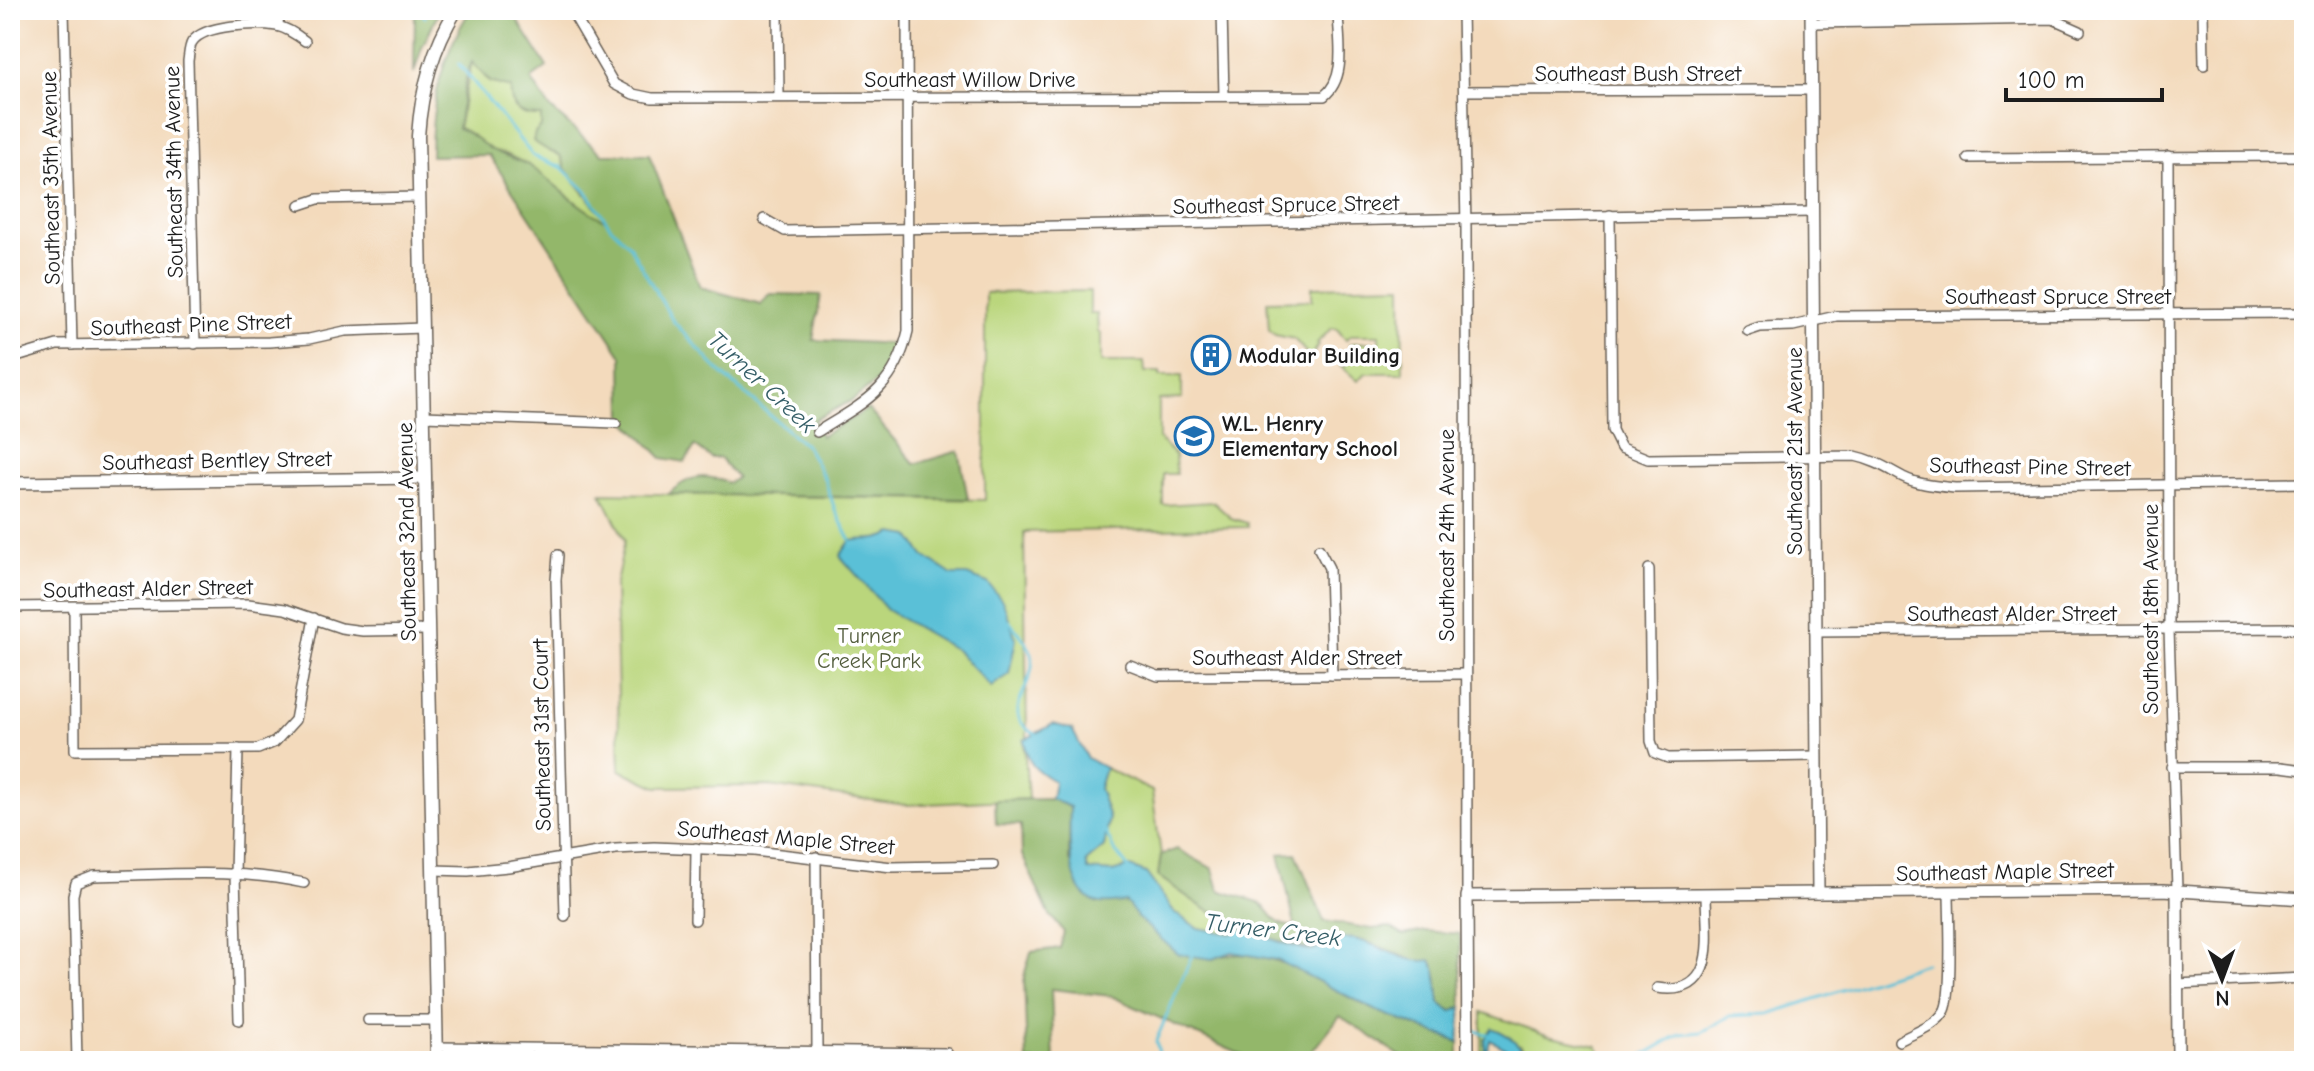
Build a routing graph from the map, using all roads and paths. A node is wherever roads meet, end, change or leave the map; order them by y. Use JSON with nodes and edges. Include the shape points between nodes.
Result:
{"nodes":[{"id":1,"x":64,"y":10,"type":"edge"},
{"id":2,"x":279,"y":10,"type":"edge"},
{"id":3,"x":456,"y":10,"type":"edge"},
{"id":4,"x":571,"y":10,"type":"edge"},
{"id":5,"x":778,"y":10,"type":"edge"},
{"id":6,"x":907,"y":10,"type":"edge"},
{"id":7,"x":1222,"y":10,"type":"edge"},
{"id":8,"x":1338,"y":10,"type":"edge"},
{"id":9,"x":1462,"y":10,"type":"edge"},
{"id":10,"x":1811,"y":10,"type":"edge"},
{"id":11,"x":2203,"y":10,"type":"edge"},
{"id":12,"x":1812,"y":23,"type":"junction"},
{"id":13,"x":278,"y":26,"type":"junction"},
{"id":14,"x":2080,"y":31,"type":"dead end"},
{"id":15,"x":305,"y":41,"type":"dead end"},
{"id":16,"x":2204,"y":65,"type":"dead end"},
{"id":17,"x":1812,"y":90,"type":"junction"},
{"id":18,"x":1464,"y":91,"type":"junction"},
{"id":19,"x":779,"y":96,"type":"junction"},
{"id":20,"x":1224,"y":96,"type":"junction"},
{"id":21,"x":907,"y":97,"type":"junction"},
{"id":22,"x":2168,"y":156,"type":"junction"},
{"id":23,"x":2304,"y":156,"type":"edge"},
{"id":24,"x":1968,"y":158,"type":"dead end"},
{"id":25,"x":419,"y":197,"type":"junction"},
{"id":26,"x":300,"y":205,"type":"dead end"},
{"id":27,"x":1813,"y":212,"type":"junction"},
{"id":28,"x":1610,"y":215,"type":"junction"},
{"id":29,"x":1466,"y":218,"type":"junction"},
{"id":30,"x":764,"y":219,"type":"dead end"},
{"id":31,"x":908,"y":229,"type":"junction"},
{"id":32,"x":2304,"y":313,"type":"edge"},
{"id":33,"x":2168,"y":314,"type":"junction"},
{"id":34,"x":1813,"y":320,"type":"junction"},
{"id":35,"x":422,"y":328,"type":"junction"},
{"id":36,"x":1748,"y":331,"type":"dead end"},
{"id":37,"x":195,"y":344,"type":"junction"},
{"id":38,"x":72,"y":345,"type":"junction"},
{"id":39,"x":10,"y":359,"type":"edge"},
{"id":40,"x":424,"y":416,"type":"junction"},
{"id":41,"x":616,"y":423,"type":"dead end"},
{"id":42,"x":817,"y":432,"type":"dead end"},
{"id":43,"x":1814,"y":455,"type":"junction"},
{"id":44,"x":425,"y":478,"type":"junction"},
{"id":45,"x":10,"y":483,"type":"edge"},
{"id":46,"x":2304,"y":483,"type":"edge"},
{"id":47,"x":2169,"y":485,"type":"junction"},
{"id":48,"x":1319,"y":549,"type":"dead end"},
{"id":49,"x":558,"y":555,"type":"dead end"},
{"id":50,"x":1649,"y":569,"type":"dead end"},
{"id":51,"x":10,"y":607,"type":"edge"},
{"id":52,"x":74,"y":607,"type":"junction"},
{"id":53,"x":314,"y":618,"type":"junction"},
{"id":54,"x":2169,"y":629,"type":"junction"},
{"id":55,"x":427,"y":630,"type":"junction"},
{"id":56,"x":2304,"y":630,"type":"edge"},
{"id":57,"x":1815,"y":632,"type":"junction"},
{"id":58,"x":1130,"y":665,"type":"dead end"},
{"id":59,"x":1466,"y":674,"type":"junction"},
{"id":60,"x":1332,"y":675,"type":"junction"},
{"id":61,"x":238,"y":749,"type":"junction"},
{"id":62,"x":1816,"y":756,"type":"junction"},
{"id":63,"x":2172,"y":767,"type":"junction"},
{"id":64,"x":2304,"y":770,"type":"edge"},
{"id":65,"x":696,"y":848,"type":"junction"},
{"id":66,"x":816,"y":857,"type":"junction"},
{"id":67,"x":561,"y":858,"type":"junction"},
{"id":68,"x":993,"y":865,"type":"dead end"},
{"id":69,"x":433,"y":870,"type":"junction"},
{"id":70,"x":235,"y":874,"type":"junction"},
{"id":71,"x":304,"y":883,"type":"dead end"},
{"id":72,"x":2177,"y":890,"type":"junction"},
{"id":73,"x":1949,"y":892,"type":"junction"},
{"id":74,"x":1818,"y":893,"type":"junction"},
{"id":75,"x":1706,"y":894,"type":"junction"},
{"id":76,"x":1467,"y":896,"type":"junction"},
{"id":77,"x":2304,"y":899,"type":"edge"},
{"id":78,"x":565,"y":916,"type":"dead end"},
{"id":79,"x":695,"y":920,"type":"dead end"},
{"id":80,"x":2304,"y":978,"type":"edge"},
{"id":81,"x":2177,"y":984,"type":"junction"},
{"id":82,"x":1657,"y":988,"type":"dead end"},
{"id":83,"x":239,"y":1020,"type":"dead end"},
{"id":84,"x":368,"y":1020,"type":"dead end"},
{"id":85,"x":436,"y":1020,"type":"junction"},
{"id":86,"x":1899,"y":1041,"type":"dead end"},
{"id":87,"x":437,"y":1047,"type":"junction"},
{"id":88,"x":817,"y":1050,"type":"junction"},
{"id":89,"x":946,"y":1057,"type":"edge"},
{"id":90,"x":1468,"y":1057,"type":"edge"},
{"id":91,"x":77,"y":1061,"type":"edge"},
{"id":92,"x":437,"y":1061,"type":"edge"},
{"id":93,"x":2178,"y":1061,"type":"edge"}],
"edges":[{"from":1,"to":38,"type":"street","name":"Southeast 35th Avenue"},
{"from":2,"to":13,"type":"street"},
{"from":3,"to":25,"type":"main road","name":"Southeast 32nd Avenue","via":[[432,58],[421,101]]},
{"from":4,"to":19,"type":"street","name":"Southeast Willow Drive","via":[[614,84],[633,94]]},
{"from":5,"to":19,"type":"street"},
{"from":6,"to":21,"type":"street"},
{"from":7,"to":20,"type":"street"},
{"from":8,"to":20,"type":"street","name":"Southeast Willow Drive","via":[[1339,78],[1324,96]]},
{"from":9,"to":18,"type":"street","name":"Southeast 24th Avenue"},
{"from":10,"to":12,"type":"street","name":"Southeast 21st Avenue"},
{"from":11,"to":16,"type":"street"},
{"from":12,"to":14,"type":"street","via":[[2053,19]]},
{"from":12,"to":17,"type":"street","name":"Southeast 21st Avenue"},
{"from":13,"to":15,"type":"street"},
{"from":13,"to":37,"type":"street","name":"Southeast 34th Avenue","via":[[215,28],[191,44]]},
{"from":17,"to":18,"type":"street","name":"Southeast Bush Street"},
{"from":17,"to":27,"type":"street","name":"Southeast 21st Avenue"},
{"from":18,"to":29,"type":"street","name":"Southeast 24th Avenue"},
{"from":19,"to":21,"type":"street","name":"Southeast Willow Drive"},
{"from":20,"to":21,"type":"street","name":"Southeast Willow Drive"},
{"from":21,"to":31,"type":"street"},
{"from":22,"to":23,"type":"street"},
{"from":22,"to":24,"type":"street"},
{"from":22,"to":33,"type":"street","name":"Southeast 18th Avenue"},
{"from":25,"to":26,"type":"street","via":[[318,199]]},
{"from":25,"to":35,"type":"main road","name":"Southeast 32nd Avenue"},
{"from":27,"to":28,"type":"street","name":"Southeast Spruce Street"},
{"from":27,"to":34,"type":"street","name":"Southeast 21st Avenue"},
{"from":28,"to":29,"type":"street","name":"Southeast Spruce Street"},
{"from":28,"to":43,"type":"street","name":"Southeast Pine Street","via":[[1612,430],[1621,448],[1648,459]]},
{"from":29,"to":31,"type":"street","name":"Southeast Spruce Street"},
{"from":29,"to":59,"type":"street","name":"Southeast 24th Avenue"},
{"from":30,"to":31,"type":"street","name":"Southeast Spruce Street","via":[[785,231]]},
{"from":31,"to":42,"type":"street","via":[[908,331],[894,372],[872,398]]},
{"from":32,"to":33,"type":"street","name":"Southeast Spruce Street"},
{"from":33,"to":34,"type":"street","name":"Southeast Spruce Street"},
{"from":33,"to":47,"type":"street","name":"Southeast 18th Avenue"},
{"from":34,"to":36,"type":"street","name":"Southeast Spruce Street"},
{"from":34,"to":43,"type":"street","name":"Southeast 21st Avenue"},
{"from":35,"to":37,"type":"street","name":"Southeast Pine Street"},
{"from":35,"to":40,"type":"main road","name":"Southeast 32nd Avenue"},
{"from":37,"to":38,"type":"street","name":"Southeast Pine Street"},
{"from":38,"to":39,"type":"street","name":"Southeast Pine Street"},
{"from":40,"to":41,"type":"street"},
{"from":40,"to":44,"type":"main road","name":"Southeast 32nd Avenue"},
{"from":43,"to":47,"type":"street","name":"Southeast Pine Street","via":[[1871,459],[1904,478],[1955,488]]},
{"from":43,"to":57,"type":"street","name":"Southeast 21st Avenue"},
{"from":44,"to":45,"type":"street","name":"Southeast Bentley Street"},
{"from":44,"to":55,"type":"main road","name":"Southeast 32nd Avenue"},
{"from":46,"to":47,"type":"street","name":"Southeast Pine Street"},
{"from":47,"to":54,"type":"street","name":"Southeast 18th Avenue"},
{"from":48,"to":60,"type":"street","via":[[1329,568]]},
{"from":49,"to":67,"type":"street","name":"Southeast 31st Court"},
{"from":50,"to":62,"type":"street","via":[[1655,753],[1668,758]]},
{"from":51,"to":52,"type":"street","name":"Southeast Alder Street"},
{"from":52,"to":53,"type":"street","name":"Southeast Alder Street","via":[[248,604]]},
{"from":52,"to":61,"type":"street","via":[[75,750]]},
{"from":53,"to":55,"type":"street","name":"Southeast Alder Street","via":[[351,630]]},
{"from":53,"to":61,"type":"street","via":[[295,720],[275,742]]},
{"from":54,"to":56,"type":"street","name":"Southeast Alder Street"},
{"from":54,"to":57,"type":"street","name":"Southeast Alder Street"},
{"from":54,"to":63,"type":"street","name":"Southeast 18th Avenue"},
{"from":55,"to":69,"type":"main road","name":"Southeast 32nd Avenue"},
{"from":57,"to":62,"type":"street","name":"Southeast 21st Avenue"},
{"from":58,"to":60,"type":"street","name":"Southeast Alder Street","via":[[1158,676]]},
{"from":59,"to":60,"type":"street","name":"Southeast Alder Street"},
{"from":59,"to":76,"type":"street","name":"Southeast 24th Avenue"},
{"from":61,"to":70,"type":"street"},
{"from":62,"to":74,"type":"street","name":"Southeast 21st Avenue"},
{"from":63,"to":64,"type":"street"},
{"from":63,"to":72,"type":"street","name":"Southeast 18th Avenue"},
{"from":65,"to":66,"type":"street","name":"Southeast Maple Street"},
{"from":65,"to":67,"type":"street","name":"Southeast Maple Street","via":[[616,849]]},
{"from":65,"to":79,"type":"street"},
{"from":66,"to":68,"type":"street","name":"Southeast Maple Street","via":[[892,867]]},
{"from":66,"to":88,"type":"street"},
{"from":67,"to":69,"type":"street","name":"Southeast Maple Street"},
{"from":67,"to":78,"type":"street","name":"Southeast 31st Court"},
{"from":69,"to":85,"type":"main road","name":"Southeast 32nd Avenue"},
{"from":70,"to":71,"type":"street"},
{"from":70,"to":83,"type":"street"},
{"from":70,"to":91,"type":"street","via":[[94,876],[76,883]]},
{"from":72,"to":73,"type":"street","name":"Southeast Maple Street"},
{"from":72,"to":77,"type":"street","name":"Southeast Maple Street"},
{"from":72,"to":81,"type":"street","name":"Southeast 18th Avenue"},
{"from":73,"to":74,"type":"street","name":"Southeast Maple Street"},
{"from":73,"to":86,"type":"street","via":[[1945,1010],[1934,1023]]},
{"from":74,"to":75,"type":"street","name":"Southeast Maple Street"},
{"from":75,"to":76,"type":"street","name":"Southeast Maple Street"},
{"from":75,"to":82,"type":"street","via":[[1702,974],[1673,989]]},
{"from":76,"to":90,"type":"street","name":"Southeast 24th Avenue"},
{"from":80,"to":81,"type":"street"},
{"from":81,"to":93,"type":"street","name":"Southeast 18th Avenue"},
{"from":84,"to":85,"type":"street"},
{"from":85,"to":87,"type":"main road","name":"Southeast 32nd Avenue"},
{"from":87,"to":88,"type":"street"},
{"from":87,"to":92,"type":"main road","name":"Southeast 32nd Avenue"},
{"from":88,"to":89,"type":"street"}]}
